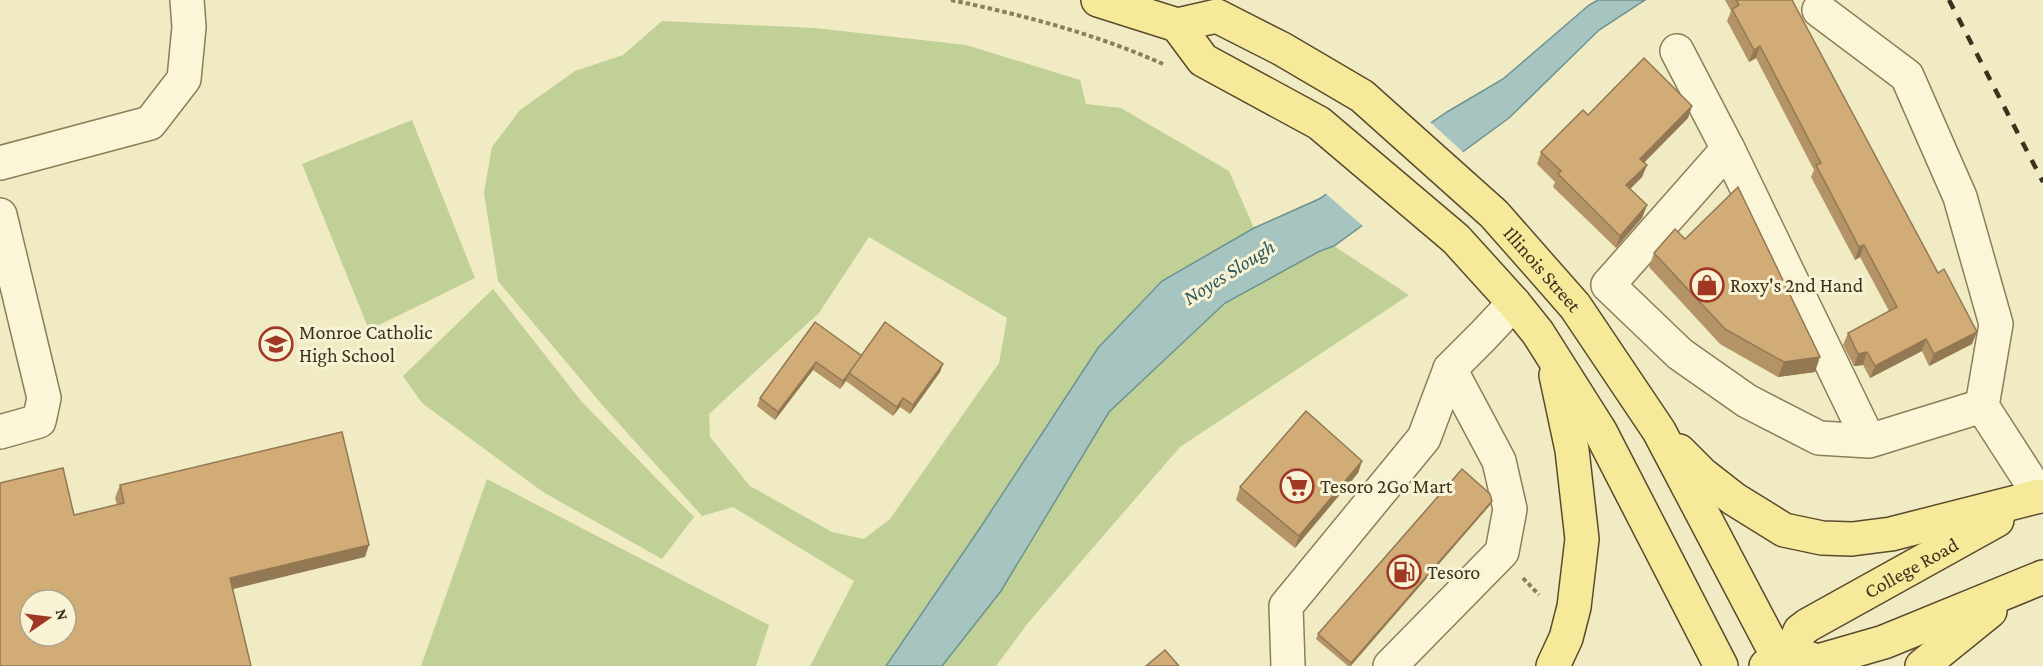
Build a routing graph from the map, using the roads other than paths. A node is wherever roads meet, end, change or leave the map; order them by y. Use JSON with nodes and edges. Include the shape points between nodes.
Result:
{"nodes":[{"id":1,"x":187,"y":0,"type":"edge"},
{"id":2,"x":1098,"y":0,"type":"edge"},
{"id":3,"x":1819,"y":10,"type":"dead end"},
{"id":4,"x":1177,"y":25,"type":"junction"},
{"id":5,"x":1677,"y":51,"type":"dead end"},
{"id":6,"x":1728,"y":149,"type":"junction"},
{"id":7,"x":0,"y":163,"type":"edge"},
{"id":8,"x":0,"y":215,"type":"edge"},
{"id":9,"x":1608,"y":285,"type":"junction"},
{"id":10,"x":1514,"y":303,"type":"junction"},
{"id":11,"x":1575,"y":306,"type":"junction"},
{"id":12,"x":1551,"y":353,"type":"junction"},
{"id":13,"x":1450,"y":369,"type":"junction"},
{"id":14,"x":1982,"y":406,"type":"junction"},
{"id":15,"x":1659,"y":431,"type":"junction"},
{"id":16,"x":0,"y":432,"type":"edge"},
{"id":17,"x":1869,"y":441,"type":"junction"},
{"id":18,"x":2041,"y":495,"type":"edge"},
{"id":19,"x":2031,"y":582,"type":"edge"},
{"id":20,"x":1780,"y":661,"type":"edge"},
{"id":21,"x":1288,"y":666,"type":"edge"},
{"id":22,"x":1390,"y":666,"type":"edge"},
{"id":23,"x":1553,"y":666,"type":"edge"},
{"id":24,"x":1721,"y":666,"type":"edge"},
{"id":25,"x":1922,"y":666,"type":"edge"}],
"edges":[{"from":1,"to":7,"type":"lane","via":[[189,27],[184,78],[150,123]]},
{"from":2,"to":4,"type":"main road"},
{"from":3,"to":14,"type":"lane","via":[[1907,76],[1960,197],[1996,324]]},
{"from":4,"to":10,"type":"main road","via":[[1203,60],[1319,123],[1456,239]]},
{"from":4,"to":11,"type":"main road","name":"Illinois Street","via":[[1217,16],[1362,96],[1494,214]]},
{"from":5,"to":6,"type":"lane"},
{"from":6,"to":9,"type":"lane"},
{"from":6,"to":17,"type":"lane"},
{"from":8,"to":16,"type":"lane","via":[[44,398],[39,421]]},
{"from":9,"to":11,"type":"lane"},
{"from":9,"to":17,"type":"lane","via":[[1680,354],[1747,401],[1820,438]]},
{"from":10,"to":12,"type":"main road"},
{"from":10,"to":13,"type":"lane"},
{"from":11,"to":15,"type":"main road","name":"Illinois Street"},
{"from":12,"to":23,"type":"main road","via":[[1572,450],[1582,538],[1574,607]]},
{"from":12,"to":24,"type":"main road","via":[[1600,430]]},
{"from":13,"to":21,"type":"lane","via":[[1424,438],[1286,606]]},
{"from":13,"to":22,"type":"lane","via":[[1499,462],[1510,509],[1502,552]]},
{"from":14,"to":17,"type":"lane"},
{"from":14,"to":18,"type":"lane"},
{"from":15,"to":18,"type":"main road","via":[[1734,499],[1784,530],[1822,538],[1852,540],[1891,534]]},
{"from":15,"to":20,"type":"main road","name":"Illinois Street"},
{"from":18,"to":20,"type":"main road","name":"College Road","via":[[1808,625]]},
{"from":19,"to":20,"type":"main road","via":[[1884,642],[1818,661]]},
{"from":19,"to":25,"type":"main road"}]}
